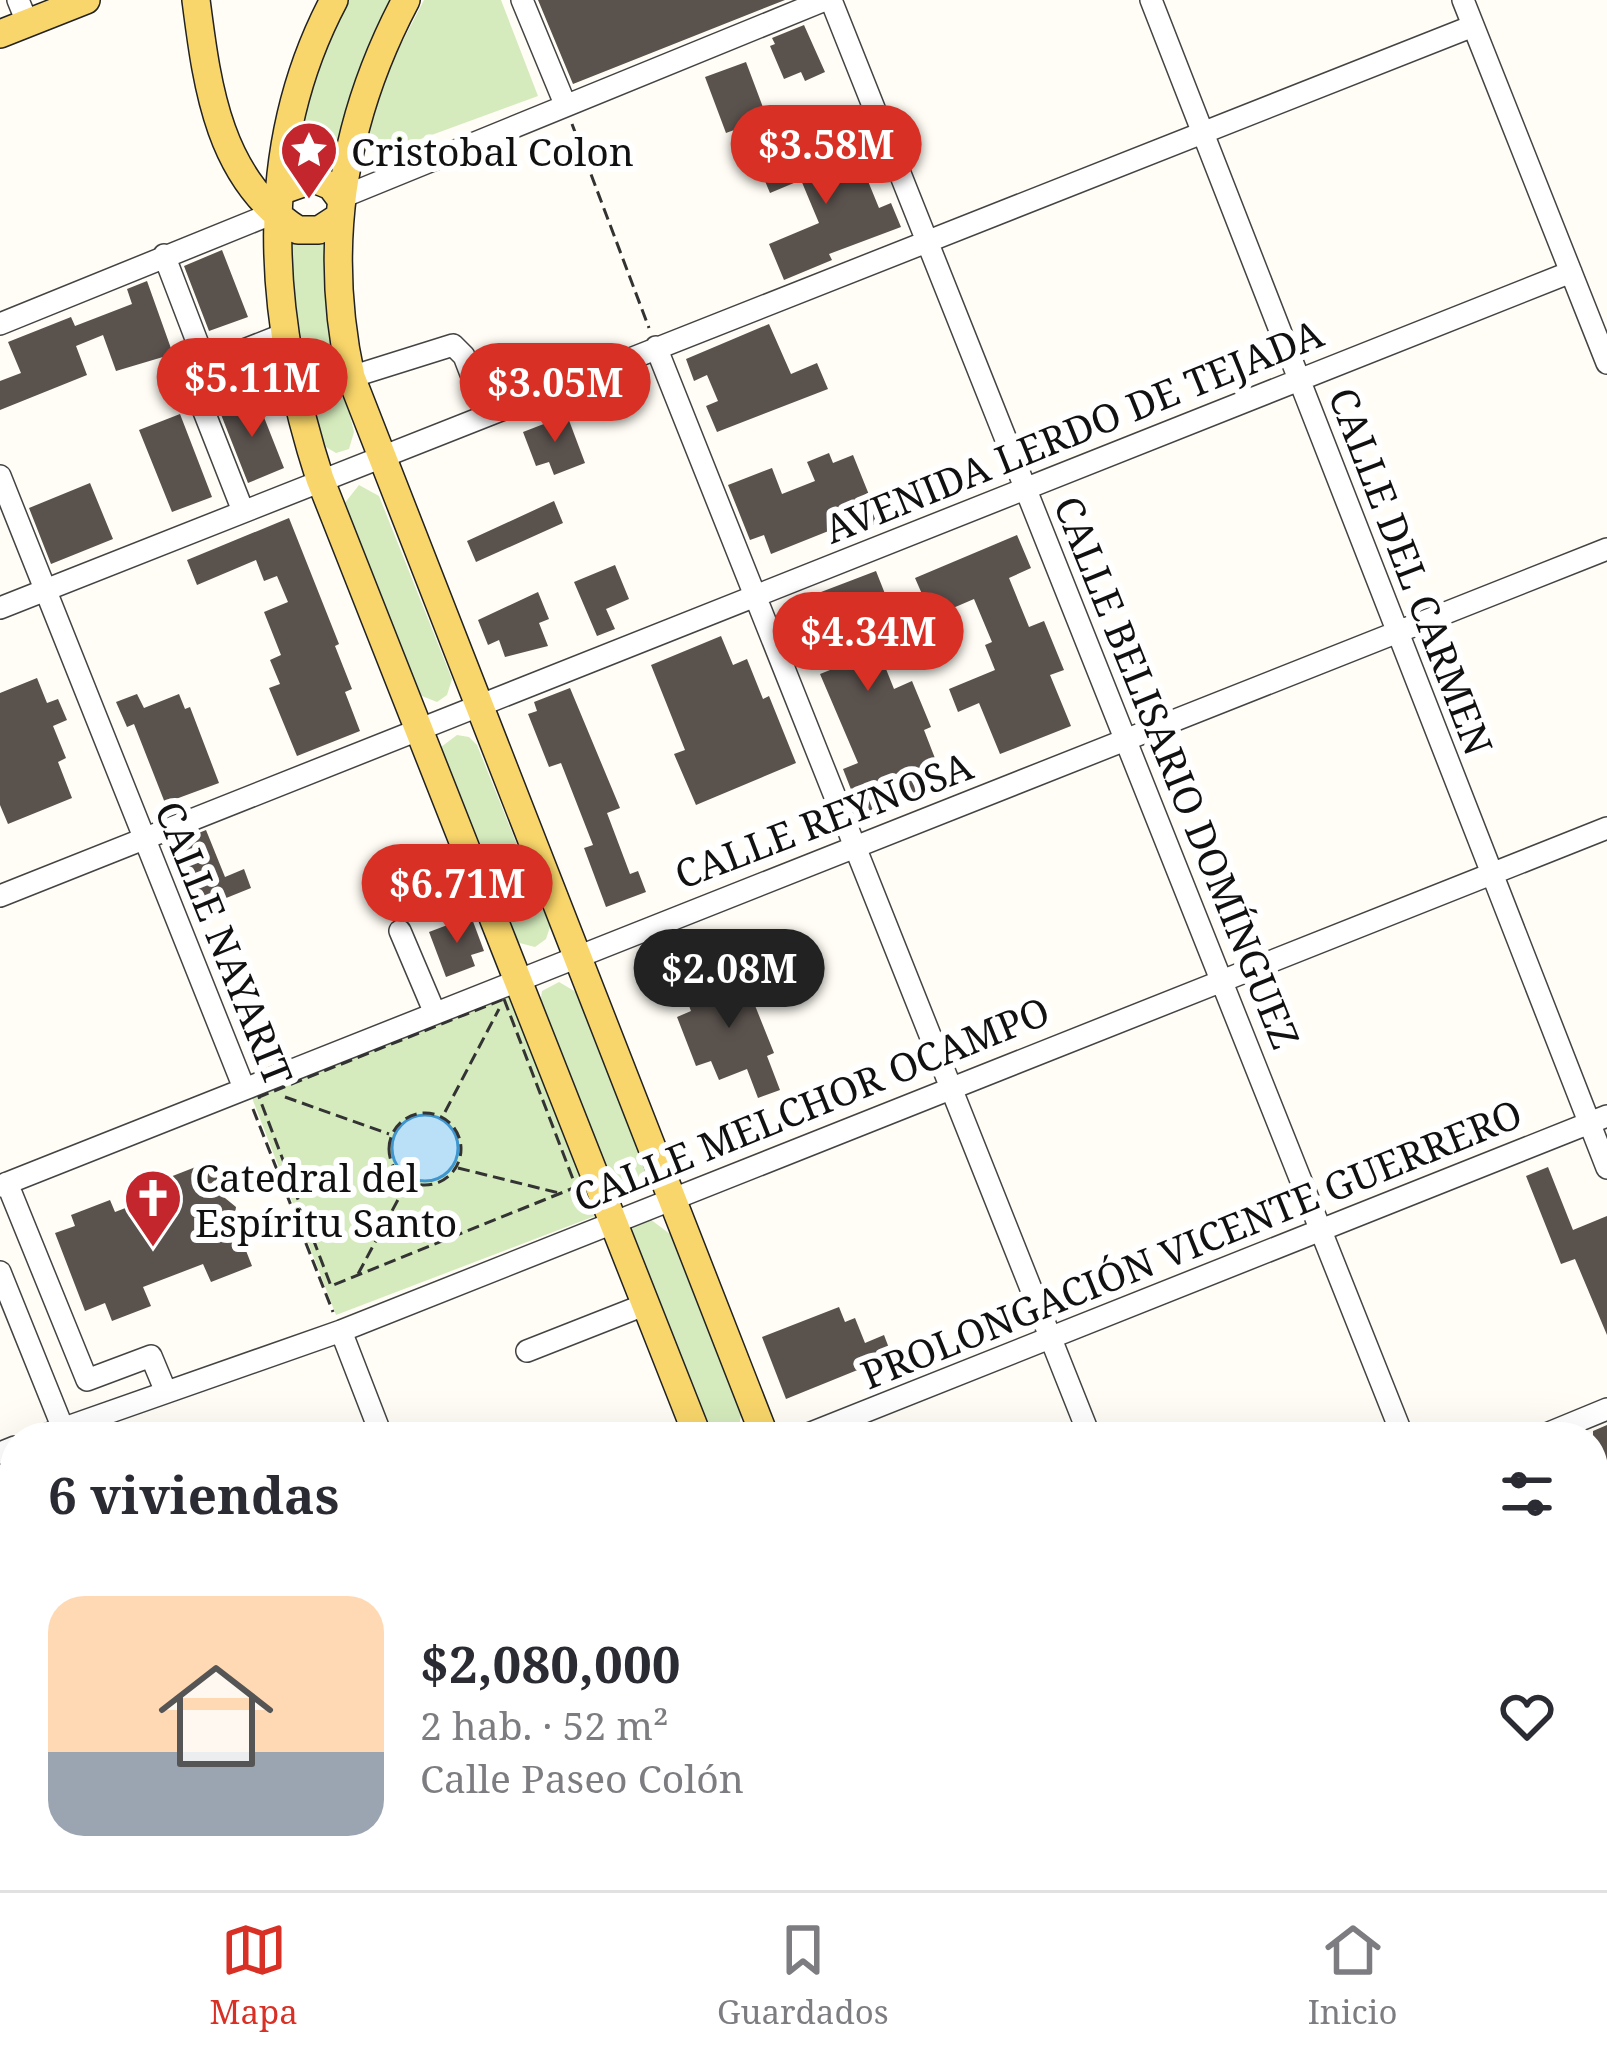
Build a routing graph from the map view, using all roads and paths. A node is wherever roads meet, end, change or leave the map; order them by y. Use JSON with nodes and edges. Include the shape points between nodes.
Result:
{"nodes":[{"id":1,"x":86,"y":0,"type":"edge"},
{"id":2,"x":196,"y":0,"type":"edge"},
{"id":3,"x":334,"y":0,"type":"edge"},
{"id":4,"x":406,"y":0,"type":"edge"},
{"id":5,"x":522,"y":0,"type":"edge"},
{"id":6,"x":828,"y":0,"type":"edge"},
{"id":7,"x":1151,"y":0,"type":"edge"},
{"id":8,"x":1463,"y":0,"type":"edge"},
{"id":9,"x":23,"y":11,"type":"edge"},
{"id":10,"x":1473,"y":26,"type":"junction"},
{"id":11,"x":0,"y":34,"type":"edge"},
{"id":12,"x":565,"y":104,"type":"junction"},
{"id":13,"x":1201,"y":134,"type":"junction"},
{"id":14,"x":278,"y":201,"type":"junction"},
{"id":15,"x":339,"y":208,"type":"junction"},
{"id":16,"x":927,"y":241,"type":"junction"},
{"id":17,"x":164,"y":255,"type":"junction"},
{"id":18,"x":1570,"y":272,"type":"junction"},
{"id":19,"x":0,"y":324,"type":"edge"},
{"id":20,"x":282,"y":335,"type":"junction"},
{"id":21,"x":656,"y":347,"type":"junction"},
{"id":22,"x":1607,"y":363,"type":"edge"},
{"id":23,"x":288,"y":368,"type":"junction"},
{"id":24,"x":351,"y":376,"type":"junction"},
{"id":25,"x":1298,"y":380,"type":"junction"},
{"id":26,"x":486,"y":413,"type":"junction"},
{"id":27,"x":378,"y":457,"type":"junction"},
{"id":28,"x":0,"y":476,"type":"edge"},
{"id":29,"x":320,"y":479,"type":"junction"},
{"id":30,"x":1025,"y":488,"type":"junction"},
{"id":31,"x":243,"y":511,"type":"junction"},
{"id":32,"x":1607,"y":549,"type":"edge"},
{"id":33,"x":45,"y":590,"type":"junction"},
{"id":34,"x":755,"y":595,"type":"junction"},
{"id":35,"x":0,"y":608,"type":"edge"},
{"id":36,"x":1397,"y":634,"type":"junction"},
{"id":37,"x":475,"y":703,"type":"junction"},
{"id":38,"x":417,"y":726,"type":"junction"},
{"id":39,"x":1127,"y":740,"type":"junction"},
{"id":40,"x":1607,"y":828,"type":"edge"},
{"id":41,"x":144,"y":837,"type":"junction"},
{"id":42,"x":853,"y":845,"type":"junction"},
{"id":43,"x":1492,"y":873,"type":"junction"},
{"id":44,"x":0,"y":896,"type":"edge"},
{"id":45,"x":400,"y":931,"type":"dead end"},
{"id":46,"x":574,"y":954,"type":"junction"},
{"id":47,"x":1222,"y":977,"type":"junction"},
{"id":48,"x":510,"y":988,"type":"junction"},
{"id":49,"x":434,"y":1011,"type":"junction"},
{"id":50,"x":949,"y":1086,"type":"junction"},
{"id":51,"x":244,"y":1088,"type":"junction"},
{"id":52,"x":271,"y":1091,"type":"junction"},
{"id":53,"x":444,"y":1113,"type":"junction"},
{"id":54,"x":1598,"y":1120,"type":"edge"},
{"id":55,"x":391,"y":1135,"type":"junction"},
{"id":56,"x":458,"y":1168,"type":"junction"},
{"id":57,"x":1607,"y":1168,"type":"edge"},
{"id":58,"x":407,"y":1183,"type":"junction"},
{"id":59,"x":4,"y":1184,"type":"edge"},
{"id":60,"x":561,"y":1194,"type":"junction"},
{"id":61,"x":670,"y":1200,"type":"junction"},
{"id":62,"x":613,"y":1222,"type":"junction"},
{"id":63,"x":1325,"y":1231,"type":"junction"},
{"id":64,"x":0,"y":1272,"type":"edge"},
{"id":65,"x":357,"y":1275,"type":"junction"},
{"id":66,"x":644,"y":1305,"type":"junction"},
{"id":67,"x":341,"y":1330,"type":"junction"},
{"id":68,"x":1052,"y":1337,"type":"junction"},
{"id":69,"x":527,"y":1351,"type":"dead end"},
{"id":70,"x":166,"y":1392,"type":"junction"},
{"id":71,"x":1607,"y":1409,"type":"edge"},
{"id":72,"x":60,"y":1422,"type":"edge"},
{"id":73,"x":90,"y":1422,"type":"edge"},
{"id":74,"x":376,"y":1422,"type":"edge"},
{"id":75,"x":692,"y":1422,"type":"edge"},
{"id":76,"x":759,"y":1422,"type":"edge"},
{"id":77,"x":839,"y":1422,"type":"edge"},
{"id":78,"x":1084,"y":1422,"type":"edge"},
{"id":79,"x":1397,"y":1422,"type":"edge"},
{"id":80,"x":1575,"y":1422,"type":"edge"}],
"edges":[{"from":1,"to":9,"type":"main road"},
{"from":2,"to":14,"type":"main road","via":[[216,122],[243,172]]},
{"from":3,"to":14,"type":"main road","via":[[304,65]]},
{"from":4,"to":15,"type":"main road","via":[[356,111]]},
{"from":5,"to":12,"type":"street"},
{"from":6,"to":12,"type":"street"},
{"from":6,"to":16,"type":"street","name":"CALLE BELISARIO DOMÍNGUEZ"},
{"from":7,"to":13,"type":"street","name":"CALLE DEL CARMEN"},
{"from":8,"to":10,"type":"street"},
{"from":9,"to":11,"type":"main road"},
{"from":10,"to":13,"type":"street"},
{"from":10,"to":18,"type":"street"},
{"from":12,"to":15,"type":"street"},
{"from":12,"to":21,"type":"path"},
{"from":13,"to":16,"type":"street"},
{"from":13,"to":25,"type":"street","name":"CALLE DEL CARMEN"},
{"from":14,"to":15,"type":"main road","via":[[314,179],[332,186]]},
{"from":14,"to":15,"type":"main road","via":[[291,226],[310,232]]},
{"from":14,"to":17,"type":"street"},
{"from":14,"to":20,"type":"main road"},
{"from":15,"to":24,"type":"main road"},
{"from":16,"to":21,"type":"street"},
{"from":16,"to":30,"type":"street","name":"CALLE BELISARIO DOMÍNGUEZ"},
{"from":17,"to":19,"type":"street"},
{"from":17,"to":20,"type":"street","via":[[206,365]]},
{"from":18,"to":22,"type":"street"},
{"from":18,"to":25,"type":"street","name":"AVENIDA LERDO DE TEJADA"},
{"from":20,"to":23,"type":"main road"},
{"from":21,"to":26,"type":"street"},
{"from":21,"to":34,"type":"street"},
{"from":23,"to":29,"type":"main road"},
{"from":23,"to":31,"type":"street","via":[[201,404]]},
{"from":24,"to":26,"type":"street","via":[[453,345]]},
{"from":24,"to":27,"type":"main road"},
{"from":25,"to":30,"type":"street","name":"AVENIDA LERDO DE TEJADA"},
{"from":25,"to":36,"type":"street","name":"CALLE DEL CARMEN"},
{"from":26,"to":27,"type":"street"},
{"from":27,"to":29,"type":"street"},
{"from":27,"to":37,"type":"main road"},
{"from":28,"to":33,"type":"street","name":"CALLE NAYARIT"},
{"from":29,"to":31,"type":"street"},
{"from":29,"to":38,"type":"main road"},
{"from":30,"to":34,"type":"street","name":"AVENIDA LERDO DE TEJADA"},
{"from":30,"to":39,"type":"street","name":"CALLE BELISARIO DOMÍNGUEZ"},
{"from":31,"to":33,"type":"street"},
{"from":32,"to":36,"type":"street","name":"CALLE REYNOSA"},
{"from":33,"to":35,"type":"street"},
{"from":33,"to":41,"type":"street","name":"CALLE NAYARIT"},
{"from":34,"to":37,"type":"street","name":"AVENIDA LERDO DE TEJADA"},
{"from":34,"to":42,"type":"street"},
{"from":36,"to":39,"type":"street","name":"CALLE REYNOSA"},
{"from":36,"to":43,"type":"street","name":"CALLE DEL CARMEN"},
{"from":37,"to":38,"type":"street","name":"AVENIDA LERDO DE TEJADA"},
{"from":37,"to":46,"type":"main road"},
{"from":38,"to":41,"type":"street","name":"AVENIDA LERDO DE TEJADA"},
{"from":38,"to":48,"type":"main road"},
{"from":39,"to":42,"type":"street","name":"CALLE REYNOSA"},
{"from":39,"to":47,"type":"street","name":"CALLE BELISARIO DOMÍNGUEZ"},
{"from":40,"to":43,"type":"street","name":"CALLE MELCHOR OCAMPO"},
{"from":41,"to":44,"type":"street","name":"AVENIDA LERDO DE TEJADA"},
{"from":41,"to":51,"type":"street","name":"CALLE NAYARIT"},
{"from":42,"to":46,"type":"street","name":"CALLE REYNOSA"},
{"from":42,"to":50,"type":"street"},
{"from":43,"to":47,"type":"street","name":"CALLE MELCHOR OCAMPO"},
{"from":43,"to":54,"type":"street","name":"CALLE DEL CARMEN"},
{"from":45,"to":49,"type":"street"},
{"from":46,"to":48,"type":"street","name":"CALLE REYNOSA"},
{"from":46,"to":61,"type":"main road"},
{"from":47,"to":50,"type":"street","name":"CALLE MELCHOR OCAMPO"},
{"from":47,"to":63,"type":"street","name":"CALLE BELISARIO DOMÍNGUEZ"},
{"from":48,"to":49,"type":"street","name":"CALLE REYNOSA"},
{"from":48,"to":52,"type":"path"},
{"from":48,"to":53,"type":"path"},
{"from":48,"to":60,"type":"path","via":[[576,1187]]},
{"from":48,"to":62,"type":"main road"},
{"from":49,"to":51,"type":"street","name":"CALLE REYNOSA"},
{"from":50,"to":61,"type":"street","name":"CALLE MELCHOR OCAMPO"},
{"from":50,"to":68,"type":"street"},
{"from":51,"to":59,"type":"street","name":"CALLE REYNOSA"},
{"from":51,"to":67,"type":"path","name":"CALLE NAYARIT"},
{"from":52,"to":55,"type":"path"},
{"from":52,"to":65,"type":"path","via":[[259,1096],[331,1286]]},
{"from":53,"to":55,"type":"path","via":[[422,1113]]},
{"from":53,"to":56,"type":"path","via":[[461,1144]]},
{"from":54,"to":57,"type":"street","name":"CALLE DEL CARMEN"},
{"from":54,"to":63,"type":"street","name":"PROLONGACIÓN VICENTE GUERRERO"},
{"from":55,"to":58,"type":"path","via":[[391,1163]]},
{"from":56,"to":58,"type":"path","via":[[428,1185]]},
{"from":56,"to":60,"type":"path"},
{"from":58,"to":65,"type":"path"},
{"from":59,"to":70,"type":"street","via":[[87,1380],[151,1356]]},
{"from":60,"to":65,"type":"path"},
{"from":61,"to":62,"type":"street","name":"CALLE MELCHOR OCAMPO"},
{"from":61,"to":76,"type":"main road"},
{"from":62,"to":66,"type":"main road"},
{"from":62,"to":67,"type":"street","name":"CALLE MELCHOR OCAMPO"},
{"from":63,"to":68,"type":"street","name":"PROLONGACIÓN VICENTE GUERRERO"},
{"from":63,"to":79,"type":"street","name":"CALLE BELISARIO DOMÍNGUEZ"},
{"from":64,"to":72,"type":"street"},
{"from":66,"to":69,"type":"street"},
{"from":66,"to":75,"type":"main road"},
{"from":67,"to":70,"type":"street","name":"CALLE MELCHOR OCAMPO"},
{"from":67,"to":74,"type":"street"},
{"from":68,"to":77,"type":"street","name":"PROLONGACIÓN VICENTE GUERRERO"},
{"from":68,"to":78,"type":"street"},
{"from":70,"to":73,"type":"street","name":"CALLE MELCHOR OCAMPO"},
{"from":71,"to":80,"type":"street"}]}
